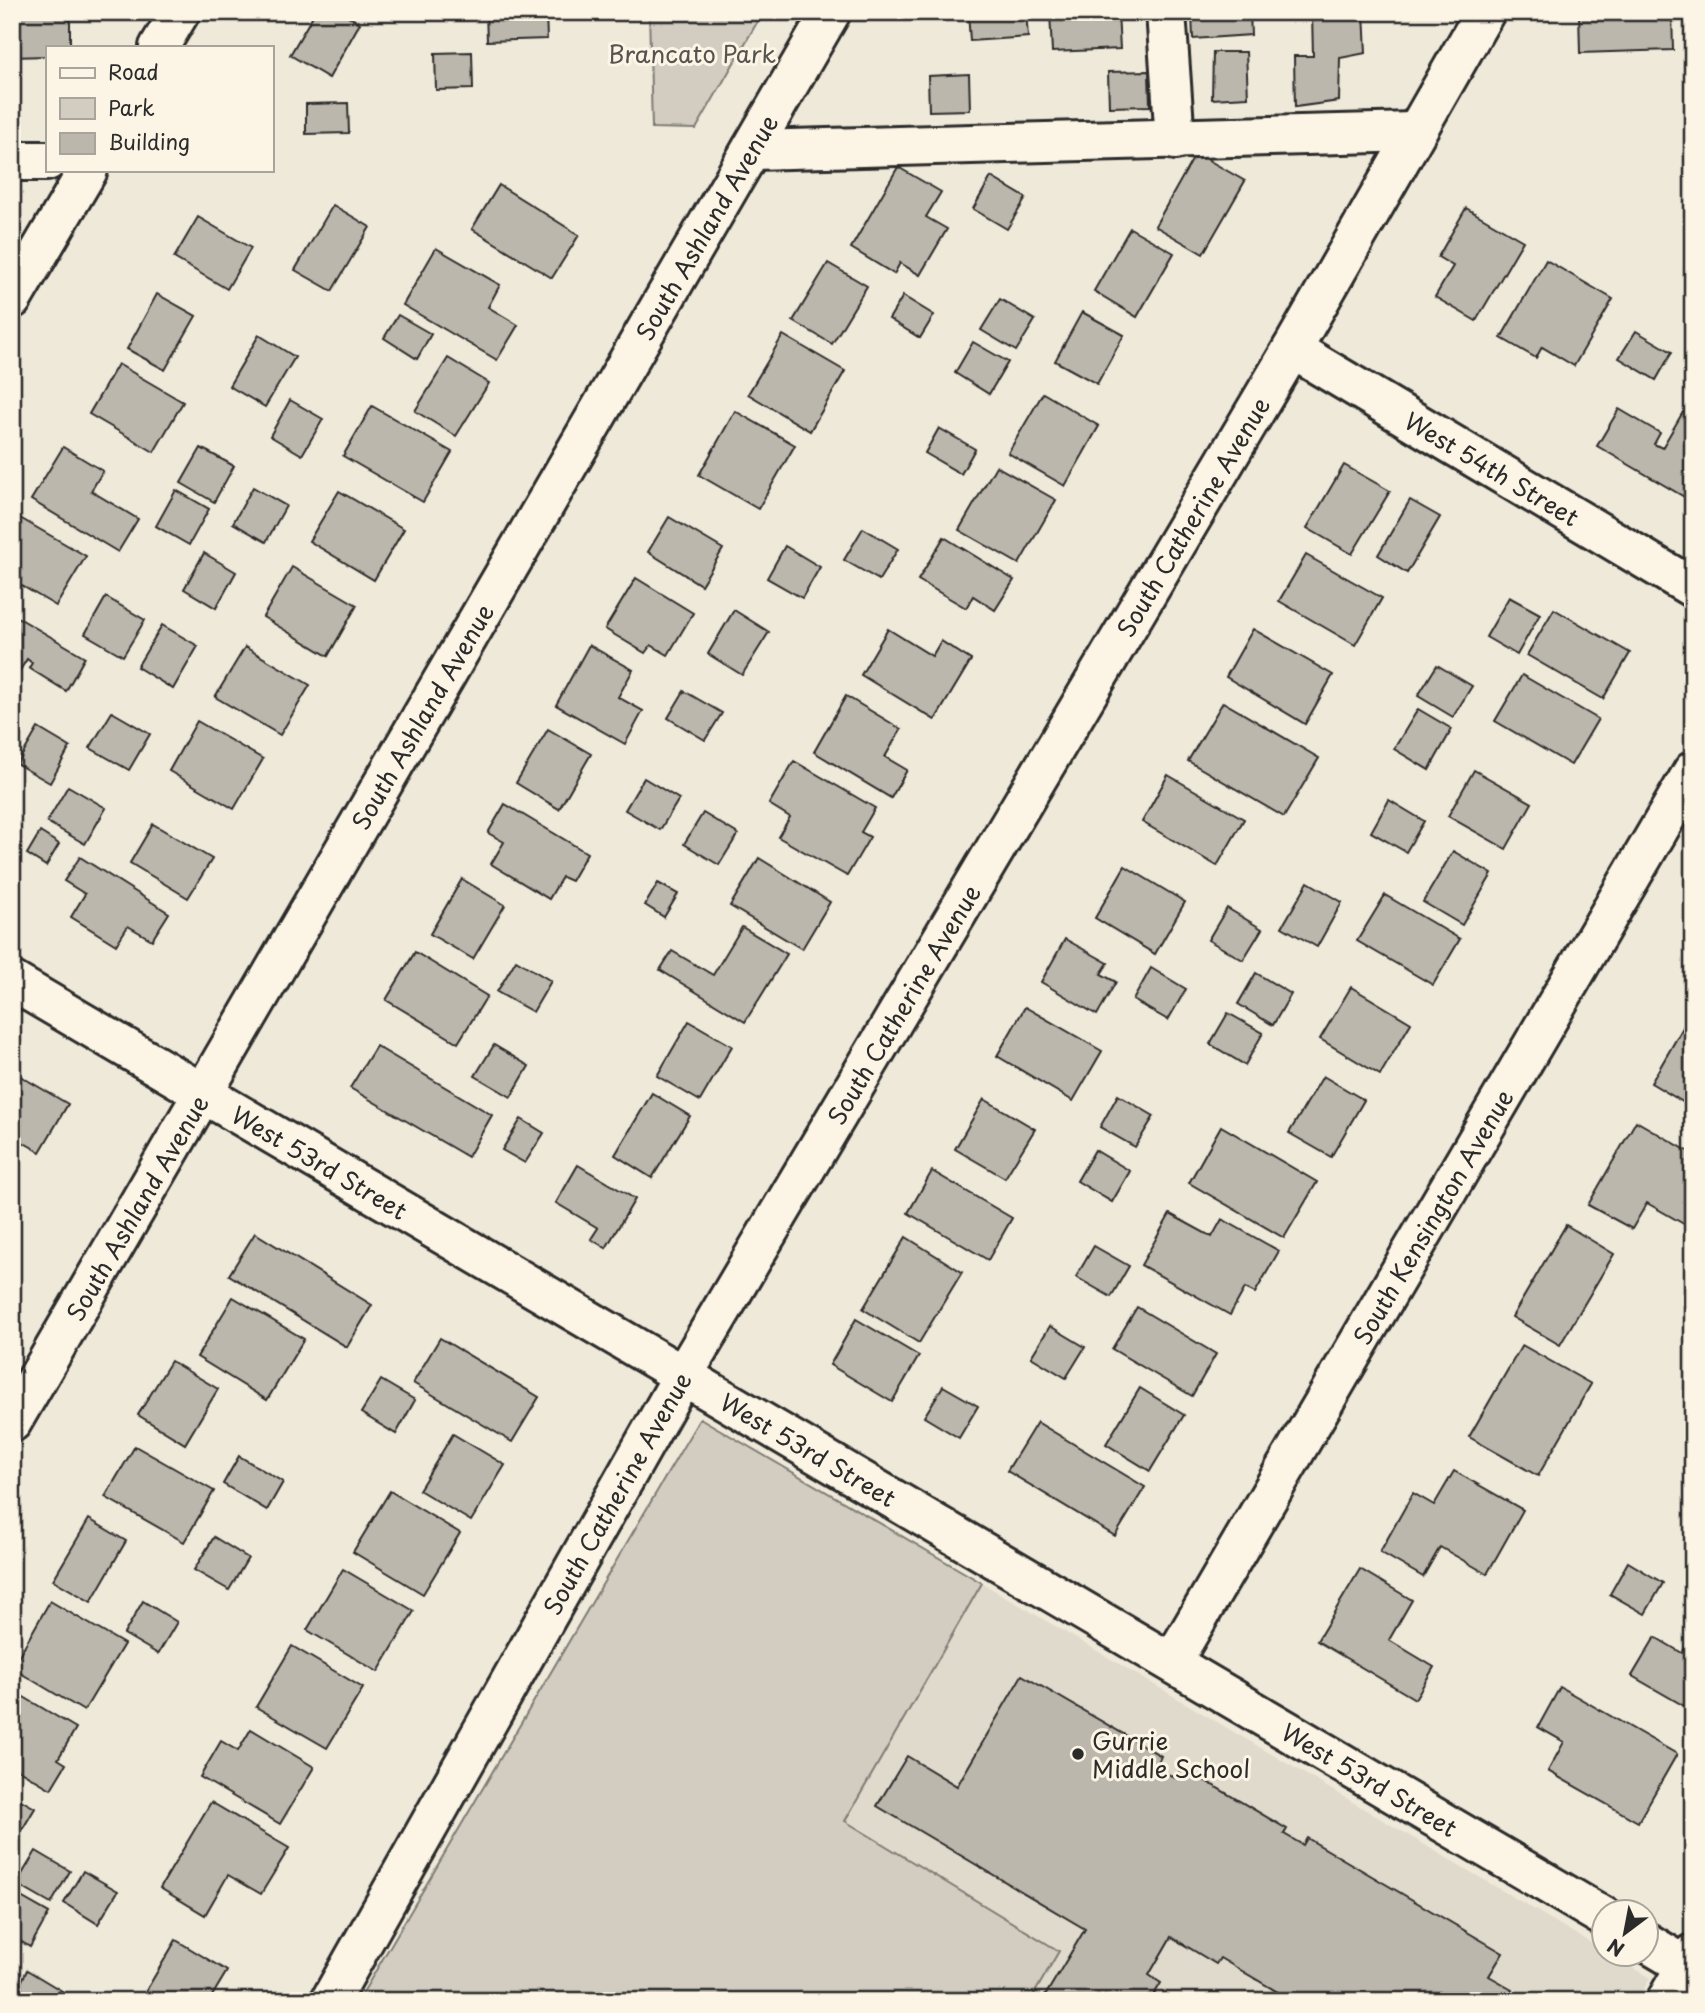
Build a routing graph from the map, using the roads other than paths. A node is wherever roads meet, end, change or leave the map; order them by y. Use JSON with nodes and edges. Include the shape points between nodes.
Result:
{"nodes":[{"id":1,"x":180,"y":12,"type":"edge"},
{"id":2,"x":831,"y":12,"type":"edge"},
{"id":3,"x":1166,"y":12,"type":"edge"},
{"id":4,"x":1485,"y":12,"type":"edge"},
{"id":5,"x":160,"y":46,"type":"edge"},
{"id":6,"x":1414,"y":132,"type":"junction"},
{"id":7,"x":1175,"y":140,"type":"junction"},
{"id":8,"x":751,"y":150,"type":"junction"},
{"id":9,"x":12,"y":161,"type":"edge"},
{"id":10,"x":46,"y":161,"type":"edge"},
{"id":11,"x":87,"y":172,"type":"edge"},
{"id":12,"x":12,"y":299,"type":"edge"},
{"id":13,"x":1292,"y":349,"type":"junction"},
{"id":14,"x":1693,"y":588,"type":"edge"},
{"id":15,"x":1693,"y":771,"type":"edge"},
{"id":16,"x":12,"y":981,"type":"edge"},
{"id":17,"x":203,"y":1095,"type":"junction"},
{"id":18,"x":682,"y":1377,"type":"junction"},
{"id":19,"x":12,"y":1422,"type":"edge"},
{"id":20,"x":1172,"y":1662,"type":"junction"},
{"id":21,"x":1590,"y":1909,"type":"edge"},
{"id":22,"x":1660,"y":1949,"type":"edge"},
{"id":23,"x":1690,"y":1964,"type":"edge"},
{"id":24,"x":330,"y":2001,"type":"edge"},
{"id":25,"x":1666,"y":2001,"type":"edge"}],
"edges":[{"from":1,"to":5,"type":"street"},
{"from":2,"to":8,"type":"street","name":"South Ashland Avenue"},
{"from":3,"to":7,"type":"street"},
{"from":4,"to":6,"type":"street","name":"South Catherine Avenue"},
{"from":6,"to":7,"type":"street"},
{"from":6,"to":13,"type":"street","name":"South Catherine Avenue"},
{"from":7,"to":8,"type":"street"},
{"from":8,"to":17,"type":"street","name":"South Ashland Avenue"},
{"from":9,"to":10,"type":"street"},
{"from":11,"to":12,"type":"street"},
{"from":13,"to":14,"type":"street","name":"West 54th Street"},
{"from":13,"to":18,"type":"street","name":"South Catherine Avenue"},
{"from":15,"to":20,"type":"street","name":"South Kensington Avenue"},
{"from":16,"to":17,"type":"street","name":"West 53rd Street"},
{"from":17,"to":18,"type":"street","name":"West 53rd Street"},
{"from":17,"to":19,"type":"street","name":"South Ashland Avenue"},
{"from":18,"to":20,"type":"street","name":"West 53rd Street"},
{"from":18,"to":24,"type":"street","name":"South Catherine Avenue"},
{"from":20,"to":21,"type":"street","name":"West 53rd Street"},
{"from":22,"to":23,"type":"street"},
{"from":23,"to":25,"type":"street"}]}
